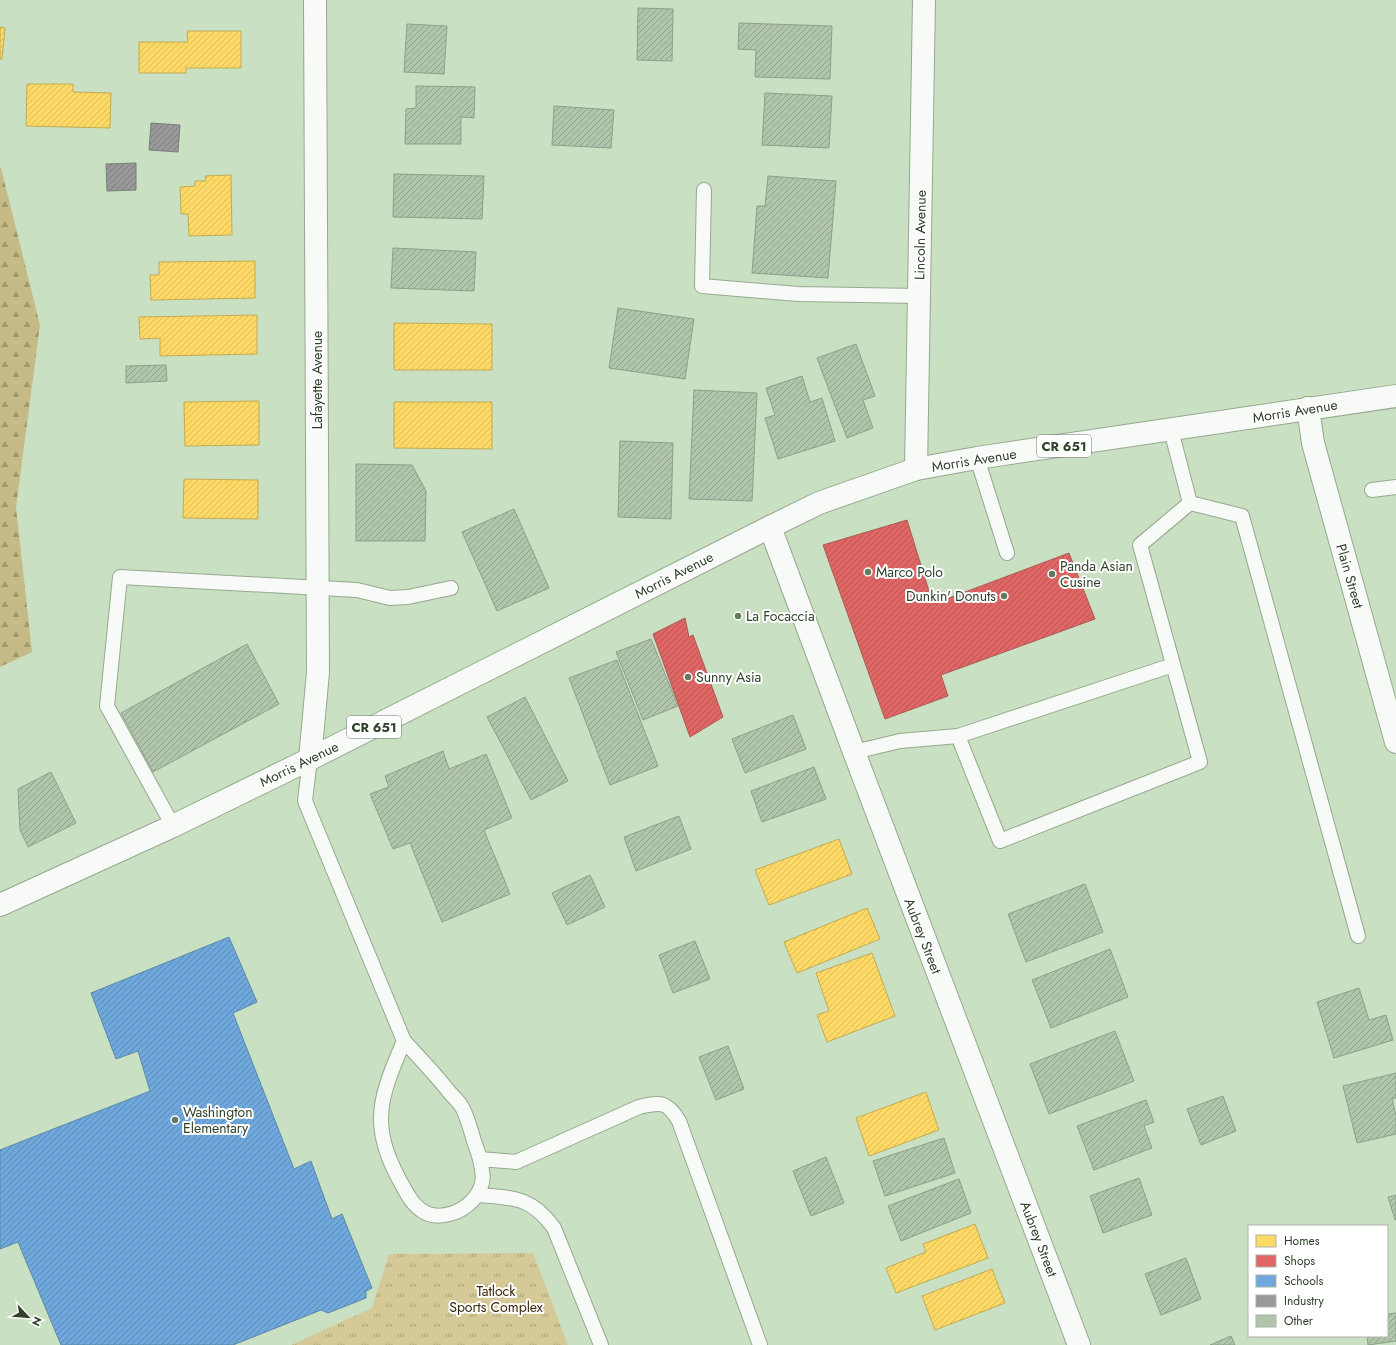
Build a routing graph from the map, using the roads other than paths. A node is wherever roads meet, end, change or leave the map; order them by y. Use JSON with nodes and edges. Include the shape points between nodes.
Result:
{"nodes":[{"id":1,"x":315,"y":0,"type":"edge"},
{"id":2,"x":924,"y":0,"type":"edge"},
{"id":3,"x":704,"y":190,"type":"dead end"},
{"id":4,"x":919,"y":296,"type":"junction"},
{"id":5,"x":1396,"y":396,"type":"edge"},
{"id":6,"x":1308,"y":408,"type":"junction"},
{"id":7,"x":1171,"y":430,"type":"junction"},
{"id":8,"x":977,"y":458,"type":"junction"},
{"id":9,"x":916,"y":469,"type":"junction"},
{"id":10,"x":1396,"y":487,"type":"edge"},
{"id":11,"x":1372,"y":490,"type":"dead end"},
{"id":12,"x":1190,"y":503,"type":"junction"},
{"id":13,"x":770,"y":527,"type":"junction"},
{"id":14,"x":1007,"y":553,"type":"dead end"},
{"id":15,"x":318,"y":588,"type":"junction"},
{"id":16,"x":450,"y":588,"type":"dead end"},
{"id":17,"x":1173,"y":665,"type":"junction"},
{"id":18,"x":958,"y":736,"type":"junction"},
{"id":19,"x":1396,"y":742,"type":"edge"},
{"id":20,"x":854,"y":752,"type":"junction"},
{"id":21,"x":310,"y":760,"type":"junction"},
{"id":22,"x":173,"y":826,"type":"junction"},
{"id":23,"x":0,"y":905,"type":"edge"},
{"id":24,"x":1358,"y":936,"type":"dead end"},
{"id":25,"x":404,"y":1041,"type":"junction"},
{"id":26,"x":480,"y":1159,"type":"junction"},
{"id":27,"x":478,"y":1195,"type":"junction"},
{"id":28,"x":601,"y":1345,"type":"edge"},
{"id":29,"x":760,"y":1345,"type":"edge"},
{"id":30,"x":1079,"y":1345,"type":"edge"}],
"edges":[{"from":1,"to":15,"type":"street","name":"Lafayette Avenue"},
{"from":2,"to":4,"type":"street","name":"Lincoln Avenue"},
{"from":3,"to":4,"type":"lane","via":[[702,286],[798,294]]},
{"from":4,"to":9,"type":"street","name":"Lincoln Avenue"},
{"from":5,"to":6,"type":"street","name":"Morris Avenue","number":"CR 651"},
{"from":6,"to":7,"type":"street","name":"Morris Avenue","number":"CR 651"},
{"from":6,"to":19,"type":"street","name":"Plain Street","via":[[1313,443]]},
{"from":7,"to":8,"type":"street","name":"Morris Avenue","number":"CR 651"},
{"from":7,"to":12,"type":"lane"},
{"from":8,"to":9,"type":"street","name":"Morris Avenue","number":"CR 651"},
{"from":8,"to":14,"type":"lane"},
{"from":9,"to":13,"type":"street","name":"Morris Avenue","number":"CR 651","via":[[819,503]]},
{"from":10,"to":11,"type":"lane"},
{"from":12,"to":17,"type":"lane","via":[[1140,545]]},
{"from":12,"to":24,"type":"lane","via":[[1242,516]]},
{"from":13,"to":20,"type":"street","name":"Aubrey Street"},
{"from":13,"to":21,"type":"street","name":"Morris Avenue","number":"CR 651"},
{"from":15,"to":16,"type":"lane","via":[[357,590],[390,598]]},
{"from":15,"to":21,"type":"street","name":"Lafayette Avenue","via":[[318,672]]},
{"from":15,"to":22,"type":"lane","via":[[120,577],[107,706]]},
{"from":17,"to":18,"type":"lane"},
{"from":17,"to":18,"type":"lane","via":[[1200,762],[1000,841]]},
{"from":18,"to":20,"type":"lane","via":[[900,741]]},
{"from":20,"to":30,"type":"street","name":"Aubrey Street"},
{"from":21,"to":22,"type":"street","name":"Morris Avenue","number":"CR 651"},
{"from":21,"to":25,"type":"lane","via":[[305,801]]},
{"from":22,"to":23,"type":"street","name":"Morris Avenue","number":"CR 651"},
{"from":25,"to":26,"type":"lane","via":[[461,1107]]},
{"from":25,"to":27,"type":"lane","via":[[382,1100],[382,1140],[393,1168],[410,1199],[424,1212],[439,1217],[468,1206]]},
{"from":26,"to":27,"type":"lane","via":[[483,1172]]},
{"from":26,"to":29,"type":"lane","via":[[516,1162],[639,1107],[655,1103],[672,1110],[679,1121]]},
{"from":27,"to":28,"type":"lane","via":[[514,1198],[545,1215],[554,1228]]}]}
